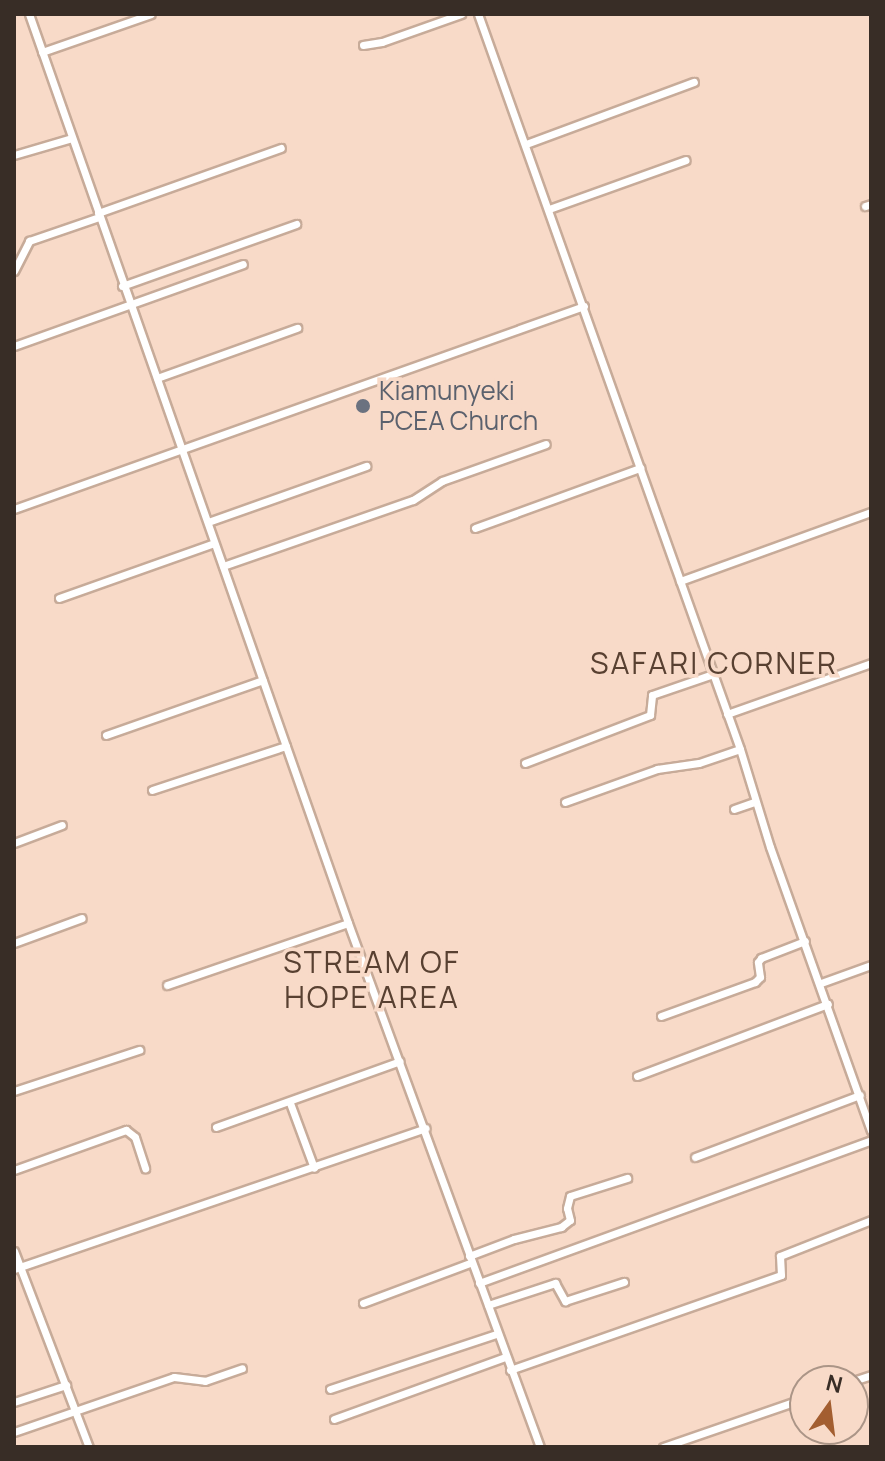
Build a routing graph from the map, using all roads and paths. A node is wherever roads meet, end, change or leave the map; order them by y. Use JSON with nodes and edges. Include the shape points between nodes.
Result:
{"nodes":[{"id":1,"x":29,"y":14,"type":"edge"},
{"id":2,"x":151,"y":14,"type":"edge"},
{"id":3,"x":461,"y":14,"type":"edge"},
{"id":4,"x":478,"y":14,"type":"edge"},
{"id":5,"x":363,"y":45,"type":"dead end"},
{"id":6,"x":42,"y":52,"type":"junction"},
{"id":7,"x":694,"y":82,"type":"dead end"},
{"id":8,"x":72,"y":138,"type":"junction"},
{"id":9,"x":526,"y":144,"type":"junction"},
{"id":10,"x":281,"y":148,"type":"dead end"},
{"id":11,"x":14,"y":155,"type":"edge"},
{"id":12,"x":686,"y":160,"type":"dead end"},
{"id":13,"x":549,"y":209,"type":"junction"},
{"id":14,"x":99,"y":215,"type":"junction"},
{"id":15,"x":296,"y":224,"type":"dead end"},
{"id":16,"x":243,"y":264,"type":"dead end"},
{"id":17,"x":14,"y":271,"type":"edge"},
{"id":18,"x":122,"y":286,"type":"junction"},
{"id":19,"x":130,"y":305,"type":"junction"},
{"id":20,"x":584,"y":306,"type":"junction"},
{"id":21,"x":297,"y":328,"type":"dead end"},
{"id":22,"x":14,"y":346,"type":"edge"},
{"id":23,"x":157,"y":378,"type":"junction"},
{"id":24,"x":546,"y":444,"type":"dead end"},
{"id":25,"x":182,"y":449,"type":"junction"},
{"id":26,"x":366,"y":466,"type":"dead end"},
{"id":27,"x":640,"y":468,"type":"junction"},
{"id":28,"x":14,"y":509,"type":"edge"},
{"id":29,"x":871,"y":512,"type":"edge"},
{"id":30,"x":208,"y":522,"type":"junction"},
{"id":31,"x":475,"y":528,"type":"dead end"},
{"id":32,"x":214,"y":543,"type":"junction"},
{"id":33,"x":223,"y":566,"type":"junction"},
{"id":34,"x":680,"y":581,"type":"junction"},
{"id":35,"x":59,"y":598,"type":"dead end"},
{"id":36,"x":871,"y":663,"type":"edge"},
{"id":37,"x":713,"y":674,"type":"junction"},
{"id":38,"x":263,"y":680,"type":"junction"},
{"id":39,"x":727,"y":714,"type":"junction"},
{"id":40,"x":106,"y":735,"type":"dead end"},
{"id":41,"x":286,"y":746,"type":"junction"},
{"id":42,"x":740,"y":749,"type":"junction"},
{"id":43,"x":525,"y":763,"type":"dead end"},
{"id":44,"x":152,"y":790,"type":"dead end"},
{"id":45,"x":565,"y":802,"type":"dead end"},
{"id":46,"x":754,"y":802,"type":"junction"},
{"id":47,"x":734,"y":809,"type":"dead end"},
{"id":48,"x":62,"y":825,"type":"dead end"},
{"id":49,"x":14,"y":843,"type":"edge"},
{"id":50,"x":82,"y":918,"type":"dead end"},
{"id":51,"x":348,"y":923,"type":"junction"},
{"id":52,"x":805,"y":941,"type":"junction"},
{"id":53,"x":14,"y":943,"type":"edge"},
{"id":54,"x":871,"y":965,"type":"edge"},
{"id":55,"x":821,"y":983,"type":"junction"},
{"id":56,"x":167,"y":985,"type":"dead end"},
{"id":57,"x":828,"y":1004,"type":"junction"},
{"id":58,"x":661,"y":1016,"type":"dead end"},
{"id":59,"x":139,"y":1050,"type":"dead end"},
{"id":60,"x":400,"y":1061,"type":"junction"},
{"id":61,"x":637,"y":1076,"type":"dead end"},
{"id":62,"x":14,"y":1091,"type":"edge"},
{"id":63,"x":860,"y":1095,"type":"junction"},
{"id":64,"x":290,"y":1103,"type":"junction"},
{"id":65,"x":868,"y":1113,"type":"edge"},
{"id":66,"x":216,"y":1127,"type":"dead end"},
{"id":67,"x":426,"y":1128,"type":"junction"},
{"id":68,"x":871,"y":1131,"type":"edge"},
{"id":69,"x":871,"y":1140,"type":"edge"},
{"id":70,"x":695,"y":1157,"type":"dead end"},
{"id":71,"x":145,"y":1168,"type":"dead end"},
{"id":72,"x":314,"y":1168,"type":"junction"},
{"id":73,"x":14,"y":1170,"type":"edge"},
{"id":74,"x":627,"y":1178,"type":"dead end"},
{"id":75,"x":871,"y":1220,"type":"edge"},
{"id":76,"x":14,"y":1251,"type":"edge"},
{"id":77,"x":470,"y":1260,"type":"junction"},
{"id":78,"x":17,"y":1268,"type":"edge"},
{"id":79,"x":624,"y":1282,"type":"dead end"},
{"id":80,"x":479,"y":1283,"type":"junction"},
{"id":81,"x":363,"y":1303,"type":"dead end"},
{"id":82,"x":488,"y":1305,"type":"junction"},
{"id":83,"x":496,"y":1334,"type":"junction"},
{"id":84,"x":505,"y":1357,"type":"junction"},
{"id":85,"x":242,"y":1368,"type":"dead end"},
{"id":86,"x":510,"y":1370,"type":"junction"},
{"id":87,"x":66,"y":1385,"type":"junction"},
{"id":88,"x":330,"y":1389,"type":"dead end"},
{"id":89,"x":14,"y":1402,"type":"edge"},
{"id":90,"x":789,"y":1404,"type":"edge"},
{"id":91,"x":75,"y":1408,"type":"junction"},
{"id":92,"x":334,"y":1419,"type":"dead end"},
{"id":93,"x":14,"y":1432,"type":"edge"},
{"id":94,"x":89,"y":1447,"type":"edge"},
{"id":95,"x":540,"y":1447,"type":"edge"},
{"id":96,"x":663,"y":1447,"type":"edge"}],
"edges":[{"from":1,"to":6,"type":"street"},
{"from":2,"to":6,"type":"street"},
{"from":3,"to":5,"type":"street"},
{"from":4,"to":9,"type":"street"},
{"from":6,"to":8,"type":"street"},
{"from":7,"to":9,"type":"street"},
{"from":8,"to":11,"type":"street"},
{"from":8,"to":14,"type":"street"},
{"from":9,"to":13,"type":"street"},
{"from":10,"to":14,"type":"street"},
{"from":12,"to":13,"type":"street"},
{"from":13,"to":20,"type":"street"},
{"from":14,"to":17,"type":"street","via":[[29,241]]},
{"from":14,"to":18,"type":"street"},
{"from":15,"to":18,"type":"street"},
{"from":16,"to":19,"type":"street"},
{"from":18,"to":19,"type":"street"},
{"from":19,"to":22,"type":"street"},
{"from":19,"to":23,"type":"street"},
{"from":20,"to":25,"type":"street"},
{"from":20,"to":27,"type":"street"},
{"from":21,"to":23,"type":"street"},
{"from":23,"to":25,"type":"street"},
{"from":24,"to":33,"type":"street","via":[[442,481],[413,500]]},
{"from":25,"to":28,"type":"street"},
{"from":25,"to":30,"type":"street"},
{"from":26,"to":30,"type":"street"},
{"from":27,"to":31,"type":"street"},
{"from":27,"to":34,"type":"street"},
{"from":29,"to":34,"type":"street"},
{"from":30,"to":32,"type":"street"},
{"from":32,"to":33,"type":"street"},
{"from":32,"to":35,"type":"street"},
{"from":33,"to":38,"type":"street"},
{"from":34,"to":37,"type":"street"},
{"from":36,"to":39,"type":"street"},
{"from":37,"to":39,"type":"street"},
{"from":37,"to":43,"type":"street","via":[[652,695],[650,715]]},
{"from":38,"to":40,"type":"street"},
{"from":38,"to":41,"type":"street"},
{"from":39,"to":42,"type":"street"},
{"from":41,"to":44,"type":"street"},
{"from":41,"to":51,"type":"street"},
{"from":42,"to":45,"type":"street","via":[[699,763],[657,769]]},
{"from":42,"to":46,"type":"street"},
{"from":46,"to":47,"type":"street"},
{"from":46,"to":52,"type":"street"},
{"from":48,"to":49,"type":"street"},
{"from":50,"to":53,"type":"street"},
{"from":51,"to":56,"type":"street"},
{"from":51,"to":60,"type":"street"},
{"from":52,"to":55,"type":"street"},
{"from":52,"to":58,"type":"street","via":[[761,958],[755,982]]},
{"from":54,"to":55,"type":"street"},
{"from":55,"to":57,"type":"street"},
{"from":57,"to":61,"type":"street"},
{"from":57,"to":63,"type":"street"},
{"from":59,"to":62,"type":"street"},
{"from":60,"to":64,"type":"street"},
{"from":60,"to":67,"type":"street"},
{"from":63,"to":65,"type":"street"},
{"from":63,"to":70,"type":"street"},
{"from":64,"to":66,"type":"street"},
{"from":64,"to":72,"type":"street"},
{"from":65,"to":68,"type":"street"},
{"from":67,"to":72,"type":"street"},
{"from":67,"to":77,"type":"street"},
{"from":69,"to":80,"type":"street"},
{"from":71,"to":73,"type":"street","via":[[135,1137],[126,1130]]},
{"from":72,"to":78,"type":"street"},
{"from":74,"to":77,"type":"street","via":[[570,1196],[570,1220],[561,1227],[514,1239]]},
{"from":75,"to":86,"type":"street","via":[[780,1256],[781,1275]]},
{"from":76,"to":78,"type":"street"},
{"from":77,"to":80,"type":"street"},
{"from":77,"to":81,"type":"street"},
{"from":78,"to":87,"type":"street"},
{"from":79,"to":82,"type":"street","via":[[565,1301],[558,1284],[551,1284]]},
{"from":80,"to":82,"type":"street"},
{"from":82,"to":83,"type":"street"},
{"from":83,"to":84,"type":"street"},
{"from":83,"to":88,"type":"street"},
{"from":84,"to":86,"type":"street"},
{"from":84,"to":92,"type":"street"},
{"from":85,"to":91,"type":"street","via":[[205,1381],[174,1377]]},
{"from":86,"to":95,"type":"street"},
{"from":87,"to":89,"type":"street"},
{"from":87,"to":91,"type":"street"},
{"from":90,"to":96,"type":"street"},
{"from":91,"to":93,"type":"street"},
{"from":91,"to":94,"type":"street"}]}
